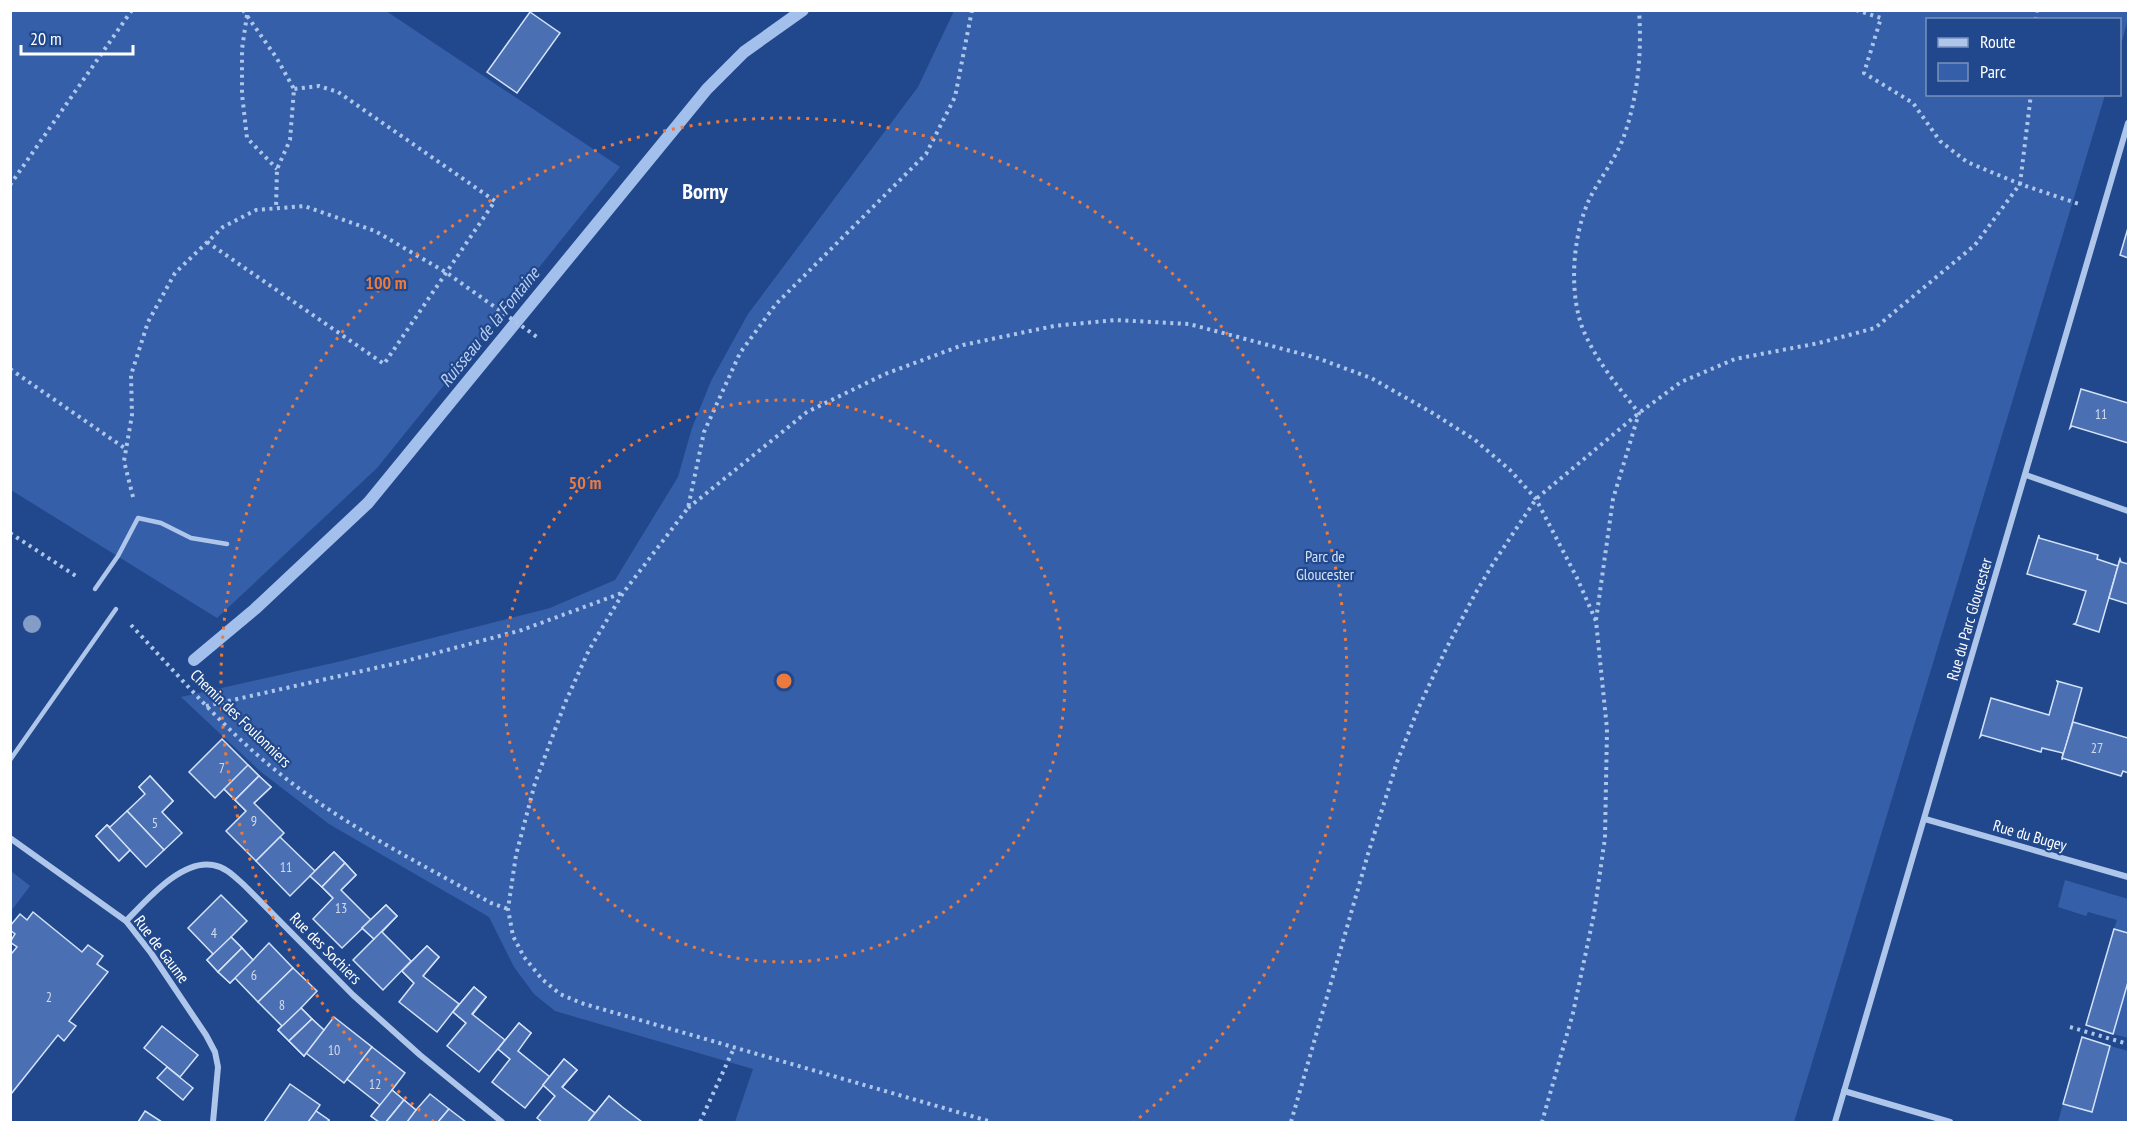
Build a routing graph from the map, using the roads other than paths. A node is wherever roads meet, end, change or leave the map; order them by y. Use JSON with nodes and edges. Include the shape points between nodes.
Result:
{"nodes":[{"id":1,"x":2128,"y":123,"type":"edge"},
{"id":2,"x":2026,"y":475,"type":"junction"},
{"id":3,"x":2128,"y":511,"type":"edge"},
{"id":4,"x":227,"y":544,"type":"dead end"},
{"id":5,"x":95,"y":589,"type":"road end"},
{"id":6,"x":116,"y":609,"type":"road end"},
{"id":7,"x":10,"y":760,"type":"edge"},
{"id":8,"x":1925,"y":819,"type":"junction"},
{"id":9,"x":10,"y":838,"type":"edge"},
{"id":10,"x":2128,"y":877,"type":"edge"},
{"id":11,"x":126,"y":921,"type":"junction"},
{"id":12,"x":1844,"y":1091,"type":"junction"},
{"id":13,"x":213,"y":1122,"type":"edge"},
{"id":14,"x":501,"y":1122,"type":"edge"},
{"id":15,"x":1835,"y":1122,"type":"edge"},
{"id":16,"x":1950,"y":1122,"type":"edge"}],
"edges":[{"from":1,"to":2,"type":"street","name":"Rue du Parc Gloucester"},
{"from":2,"to":3,"type":"street"},
{"from":2,"to":8,"type":"street","name":"Rue du Parc Gloucester"},
{"from":4,"to":5,"type":"lane","via":[[191,538],[161,523],[138,518]]},
{"from":6,"to":7,"type":"lane"},
{"from":8,"to":10,"type":"street","name":"Rue du Bugey"},
{"from":8,"to":12,"type":"street","name":"Rue du Parc Gloucester"},
{"from":9,"to":11,"type":"street","name":"Rue de Gaume"},
{"from":11,"to":13,"type":"street","name":"Rue de Gaume","via":[[207,1035],[218,1067]]},
{"from":11,"to":14,"type":"street","name":"Rue des Sochiers","via":[[181,872],[199,864],[228,871],[375,1016]]},
{"from":12,"to":15,"type":"street","name":"Rue du Parc Gloucester"},
{"from":12,"to":16,"type":"street"}]}
